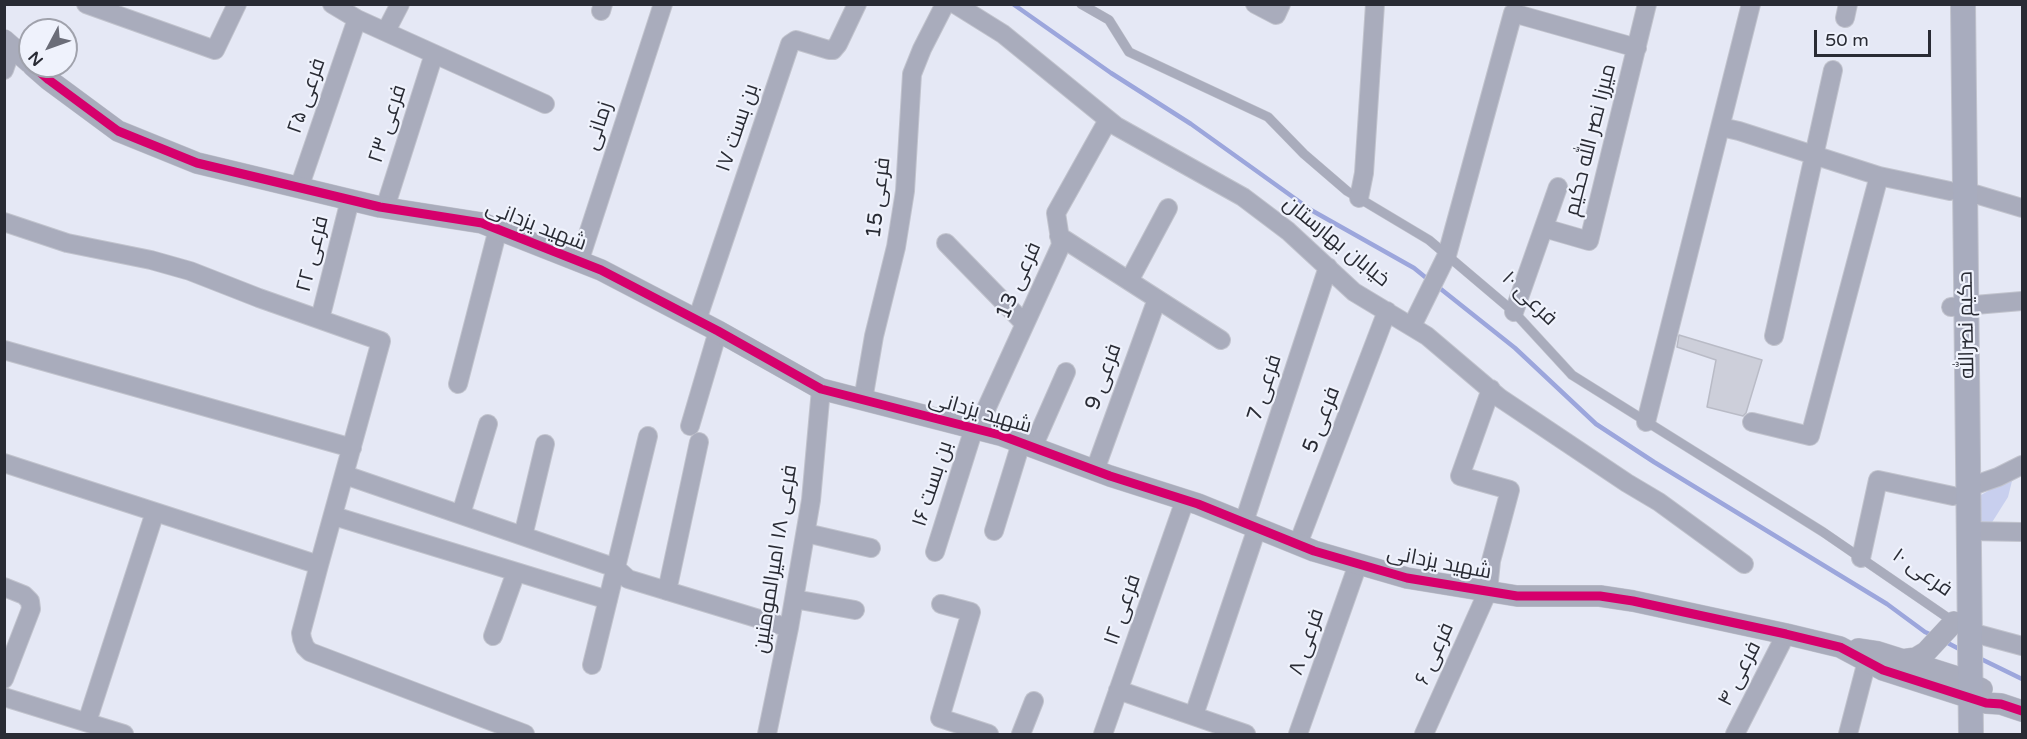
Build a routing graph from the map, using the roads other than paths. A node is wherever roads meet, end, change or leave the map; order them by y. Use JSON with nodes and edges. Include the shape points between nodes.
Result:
{"nodes":[{"id":1,"x":86,"y":4,"type":"edge"},
{"id":2,"x":237,"y":4,"type":"edge"},
{"id":3,"x":332,"y":4,"type":"edge"},
{"id":4,"x":400,"y":4,"type":"edge"},
{"id":5,"x":663,"y":4,"type":"edge"},
{"id":6,"x":857,"y":4,"type":"edge"},
{"id":7,"x":945,"y":4,"type":"edge"},
{"id":8,"x":955,"y":4,"type":"edge"},
{"id":9,"x":1081,"y":4,"type":"edge"},
{"id":10,"x":1255,"y":4,"type":"edge"},
{"id":11,"x":1281,"y":4,"type":"edge"},
{"id":12,"x":1376,"y":4,"type":"edge"},
{"id":13,"x":1647,"y":4,"type":"edge"},
{"id":14,"x":1751,"y":4,"type":"edge"},
{"id":15,"x":1947,"y":4,"type":"edge"},
{"id":16,"x":1963,"y":4,"type":"edge"},
{"id":17,"x":357,"y":18,"type":"junction"},
{"id":18,"x":386,"y":31,"type":"junction"},
{"id":19,"x":8,"y":44,"type":"edge"},
{"id":20,"x":1637,"y":48,"type":"junction"},
{"id":21,"x":434,"y":54,"type":"junction"},
{"id":22,"x":4,"y":70,"type":"edge"},
{"id":23,"x":1833,"y":70,"type":"dead end"},
{"id":24,"x":47,"y":78,"type":"edge"},
{"id":25,"x":545,"y":104,"type":"dead end"},
{"id":26,"x":1108,"y":120,"type":"junction"},
{"id":27,"x":1721,"y":128,"type":"junction"},
{"id":28,"x":1815,"y":155,"type":"junction"},
{"id":29,"x":1879,"y":176,"type":"junction"},
{"id":30,"x":298,"y":188,"type":"junction"},
{"id":31,"x":1558,"y":188,"type":"dead end"},
{"id":32,"x":1958,"y":191,"type":"junction"},
{"id":33,"x":1359,"y":198,"type":"junction"},
{"id":34,"x":350,"y":200,"type":"junction"},
{"id":35,"x":385,"y":208,"type":"junction"},
{"id":36,"x":1168,"y":208,"type":"dead end"},
{"id":37,"x":2022,"y":208,"type":"edge"},
{"id":38,"x":4,"y":222,"type":"edge"},
{"id":39,"x":1544,"y":228,"type":"junction"},
{"id":40,"x":498,"y":230,"type":"junction"},
{"id":41,"x":1059,"y":236,"type":"junction"},
{"id":42,"x":946,"y":243,"type":"dead end"},
{"id":43,"x":1445,"y":259,"type":"junction"},
{"id":44,"x":579,"y":261,"type":"junction"},
{"id":45,"x":1328,"y":267,"type":"junction"},
{"id":46,"x":1129,"y":281,"type":"junction"},
{"id":47,"x":1157,"y":299,"type":"junction"},
{"id":48,"x":2022,"y":301,"type":"edge"},
{"id":49,"x":1959,"y":306,"type":"junction"},
{"id":50,"x":1387,"y":311,"type":"junction"},
{"id":51,"x":1514,"y":312,"type":"junction"},
{"id":52,"x":1416,"y":318,"type":"junction"},
{"id":53,"x":320,"y":319,"type":"junction"},
{"id":54,"x":697,"y":320,"type":"junction"},
{"id":55,"x":1025,"y":324,"type":"junction"},
{"id":56,"x":718,"y":331,"type":"junction"},
{"id":57,"x":1774,"y":336,"type":"dead end"},
{"id":58,"x":1221,"y":340,"type":"dead end"},
{"id":59,"x":4,"y":350,"type":"edge"},
{"id":60,"x":1066,"y":372,"type":"dead end"},
{"id":61,"x":458,"y":384,"type":"dead end"},
{"id":62,"x":821,"y":389,"type":"junction"},
{"id":63,"x":1491,"y":390,"type":"junction"},
{"id":64,"x":863,"y":400,"type":"junction"},
{"id":65,"x":1646,"y":422,"type":"junction"},
{"id":66,"x":1752,"y":422,"type":"dead end"},
{"id":67,"x":488,"y":424,"type":"dead end"},
{"id":68,"x":974,"y":429,"type":"junction"},
{"id":69,"x":648,"y":436,"type":"dead end"},
{"id":70,"x":545,"y":444,"type":"dead end"},
{"id":71,"x":1027,"y":445,"type":"junction"},
{"id":72,"x":352,"y":448,"type":"junction"},
{"id":73,"x":4,"y":463,"type":"edge"},
{"id":74,"x":2022,"y":465,"type":"edge"},
{"id":75,"x":1095,"y":470,"type":"junction"},
{"id":76,"x":345,"y":475,"type":"junction"},
{"id":77,"x":1961,"y":492,"type":"junction"},
{"id":78,"x":1185,"y":500,"type":"junction"},
{"id":79,"x":154,"y":512,"type":"junction"},
{"id":80,"x":461,"y":514,"type":"junction"},
{"id":81,"x":334,"y":516,"type":"junction"},
{"id":82,"x":1250,"y":525,"type":"junction"},
{"id":83,"x":994,"y":531,"type":"dead end"},
{"id":84,"x":1969,"y":531,"type":"junction"},
{"id":85,"x":2022,"y":532,"type":"edge"},
{"id":86,"x":806,"y":533,"type":"junction"},
{"id":87,"x":523,"y":536,"type":"junction"},
{"id":88,"x":1298,"y":544,"type":"junction"},
{"id":89,"x":872,"y":548,"type":"dead end"},
{"id":90,"x":935,"y":552,"type":"dead end"},
{"id":91,"x":1861,"y":558,"type":"junction"},
{"id":92,"x":1358,"y":564,"type":"junction"},
{"id":93,"x":1743,"y":564,"type":"dead end"},
{"id":94,"x":319,"y":565,"type":"junction"},
{"id":95,"x":616,"y":568,"type":"junction"},
{"id":96,"x":516,"y":572,"type":"junction"},
{"id":97,"x":4,"y":587,"type":"edge"},
{"id":98,"x":668,"y":591,"type":"junction"},
{"id":99,"x":1488,"y":591,"type":"junction"},
{"id":100,"x":608,"y":600,"type":"junction"},
{"id":101,"x":794,"y":600,"type":"junction"},
{"id":102,"x":940,"y":604,"type":"dead end"},
{"id":103,"x":855,"y":610,"type":"dead end"},
{"id":104,"x":789,"y":628,"type":"junction"},
{"id":105,"x":1786,"y":634,"type":"junction"},
{"id":106,"x":494,"y":636,"type":"dead end"},
{"id":107,"x":2022,"y":646,"type":"edge"},
{"id":108,"x":1840,"y":647,"type":"junction"},
{"id":109,"x":1902,"y":660,"type":"junction"},
{"id":110,"x":1867,"y":661,"type":"junction"},
{"id":111,"x":1962,"y":662,"type":"junction"},
{"id":112,"x":592,"y":665,"type":"dead end"},
{"id":113,"x":4,"y":679,"type":"edge"},
{"id":114,"x":1118,"y":690,"type":"junction"},
{"id":115,"x":4,"y":697,"type":"edge"},
{"id":116,"x":1034,"y":701,"type":"dead end"},
{"id":117,"x":2022,"y":711,"type":"edge"},
{"id":118,"x":1194,"y":715,"type":"junction"},
{"id":119,"x":87,"y":722,"type":"junction"},
{"id":120,"x":124,"y":735,"type":"edge"},
{"id":121,"x":525,"y":735,"type":"edge"},
{"id":122,"x":768,"y":735,"type":"edge"},
{"id":123,"x":989,"y":735,"type":"edge"},
{"id":124,"x":1021,"y":735,"type":"edge"},
{"id":125,"x":1102,"y":735,"type":"edge"},
{"id":126,"x":1246,"y":735,"type":"edge"},
{"id":127,"x":1298,"y":735,"type":"edge"},
{"id":128,"x":1424,"y":735,"type":"edge"},
{"id":129,"x":1735,"y":735,"type":"edge"},
{"id":130,"x":1848,"y":735,"type":"edge"},
{"id":131,"x":1955,"y":735,"type":"edge"},
{"id":132,"x":1971,"y":735,"type":"edge"}],
"edges":[{"from":1,"to":2,"type":"street","via":[[215,50]]},
{"from":3,"to":17,"type":"street"},
{"from":4,"to":18,"type":"street"},
{"from":5,"to":44,"type":"street","name":"زمانی"},
{"from":6,"to":54,"type":"street","name":"بن بست ۱۷","via":[[833,50],[796,39],[790,44]]},
{"from":7,"to":64,"type":"street","name":"فرعی 15","via":[[912,74],[905,191]]},
{"from":8,"to":26,"type":"street","name":"خیابان بهارستان","via":[[1003,34]]},
{"from":9,"to":33,"type":"lane","name":"فرعی ۱۰","via":[[1109,20],[1129,52],[1268,117],[1304,154]]},
{"from":10,"to":11,"type":"street","via":[[1276,15]]},
{"from":12,"to":33,"type":"street"},
{"from":13,"to":20,"type":"street","name":"میرزا نصر الله حکیم"},
{"from":14,"to":27,"type":"street"},
{"from":15,"to":32,"type":"main road","name":"حکیم نصرالله"},
{"from":16,"to":32,"type":"main road","name":"حکیم نصرالله"},
{"from":17,"to":18,"type":"street"},
{"from":17,"to":30,"type":"street","name":"فرعی ۲۵"},
{"from":18,"to":21,"type":"street"},
{"from":19,"to":22,"type":"street"},
{"from":20,"to":39,"type":"street","name":"میرزا نصر الله حکیم","via":[[1589,241]]},
{"from":20,"to":43,"type":"street","via":[[1513,13]]},
{"from":21,"to":25,"type":"street"},
{"from":21,"to":35,"type":"street","name":"فرعی ۲۳"},
{"from":23,"to":28,"type":"street"},
{"from":24,"to":30,"type":"street","name":"شهید یزدانی","via":[[118,130],[197,163]]},
{"from":26,"to":41,"type":"street","name":"فرعی 13","via":[[1056,213]]},
{"from":26,"to":45,"type":"street","name":"خیابان بهارستان","via":[[1243,197]]},
{"from":27,"to":28,"type":"street"},
{"from":27,"to":65,"type":"street"},
{"from":28,"to":29,"type":"street"},
{"from":28,"to":57,"type":"street"},
{"from":29,"to":32,"type":"street"},
{"from":29,"to":66,"type":"street","via":[[1810,436]]},
{"from":30,"to":34,"type":"street","name":"شهید یزدانی"},
{"from":31,"to":39,"type":"street"},
{"from":32,"to":37,"type":"street"},
{"from":32,"to":49,"type":"main road","name":"حکیم نصرالله"},
{"from":33,"to":43,"type":"lane","name":"فرعی ۱۰","via":[[1429,240]]},
{"from":34,"to":35,"type":"street","name":"شهید یزدانی"},
{"from":34,"to":53,"type":"street","name":"فرعی ۲۲"},
{"from":35,"to":40,"type":"street","name":"شهید یزدانی","via":[[482,223]]},
{"from":36,"to":46,"type":"street"},
{"from":38,"to":53,"type":"street","via":[[67,243],[190,271]]},
{"from":39,"to":51,"type":"street"},
{"from":40,"to":44,"type":"street","name":"شهید یزدانی"},
{"from":40,"to":61,"type":"street"},
{"from":41,"to":46,"type":"street"},
{"from":41,"to":55,"type":"street","name":"فرعی 13","via":[[1061,245]]},
{"from":42,"to":55,"type":"street"},
{"from":43,"to":51,"type":"lane","name":"فرعی ۱۰"},
{"from":43,"to":52,"type":"street"},
{"from":44,"to":54,"type":"street","name":"شهید یزدانی"},
{"from":45,"to":50,"type":"street","name":"خیابان بهارستان","via":[[1354,292]]},
{"from":45,"to":82,"type":"street","name":"فرعی 7"},
{"from":46,"to":47,"type":"street"},
{"from":47,"to":58,"type":"street"},
{"from":47,"to":75,"type":"street","name":"فرعی 9"},
{"from":48,"to":49,"type":"street"},
{"from":49,"to":77,"type":"main road","name":"حکیم نصرالله"},
{"from":50,"to":52,"type":"street","name":"خیابان بهارستان"},
{"from":50,"to":88,"type":"street","name":"فرعی 5"},
{"from":51,"to":65,"type":"lane","name":"فرعی ۱۰","via":[[1572,375]]},
{"from":52,"to":63,"type":"street","name":"خیابان بهارستان","via":[[1427,336]]},
{"from":53,"to":72,"type":"street","via":[[381,341]]},
{"from":54,"to":56,"type":"street","name":"شهید یزدانی"},
{"from":55,"to":68,"type":"street","name":"فرعی 13"},
{"from":56,"to":62,"type":"street","name":"شهید یزدانی"},
{"from":56,"to":98,"type":"street","via":[[694,434]]},
{"from":59,"to":72,"type":"street"},
{"from":60,"to":71,"type":"street"},
{"from":62,"to":64,"type":"street","name":"شهید یزدانی"},
{"from":62,"to":86,"type":"street","name":"فرعی ۱۸ امیرالمومنین"},
{"from":63,"to":93,"type":"street","name":"خیابان بهارستان","via":[[1659,502]]},
{"from":63,"to":99,"type":"street","name":"فرعی ۶","via":[[1460,476],[1510,490],[1491,561]]},
{"from":64,"to":68,"type":"street","name":"شهید یزدانی"},
{"from":65,"to":91,"type":"lane","name":"فرعی ۱۰"},
{"from":67,"to":80,"type":"street"},
{"from":68,"to":71,"type":"street","name":"شهید یزدانی"},
{"from":68,"to":90,"type":"street","name":"بن بست ۱۶"},
{"from":69,"to":95,"type":"street"},
{"from":70,"to":87,"type":"street"},
{"from":71,"to":75,"type":"street","name":"شهید یزدانی"},
{"from":71,"to":83,"type":"street"},
{"from":72,"to":76,"type":"street"},
{"from":73,"to":79,"type":"street"},
{"from":74,"to":77,"type":"street"},
{"from":75,"to":78,"type":"street","name":"شهید یزدانی"},
{"from":76,"to":80,"type":"street"},
{"from":76,"to":81,"type":"street"},
{"from":77,"to":84,"type":"main road","name":"حکیم نصرالله"},
{"from":77,"to":91,"type":"street","via":[[1878,480]]},
{"from":77,"to":111,"type":"main road","name":"حکیم نصرالله"},
{"from":78,"to":82,"type":"street","name":"شهید یزدانی"},
{"from":78,"to":114,"type":"street","name":"فرعی ۱۲"},
{"from":79,"to":94,"type":"street"},
{"from":79,"to":119,"type":"street"},
{"from":80,"to":87,"type":"street"},
{"from":81,"to":94,"type":"street"},
{"from":81,"to":96,"type":"street"},
{"from":82,"to":88,"type":"street","name":"شهید یزدانی"},
{"from":82,"to":118,"type":"street"},
{"from":84,"to":85,"type":"street"},
{"from":84,"to":111,"type":"main road","name":"حکیم نصرالله"},
{"from":86,"to":89,"type":"street"},
{"from":86,"to":101,"type":"street","name":"فرعی ۱۸ امیرالمومنین"},
{"from":87,"to":95,"type":"street"},
{"from":88,"to":92,"type":"street","name":"شهید یزدانی"},
{"from":91,"to":111,"type":"lane","name":"فرعی ۱۰"},
{"from":92,"to":99,"type":"street","name":"شهید یزدانی","via":[[1407,578]]},
{"from":92,"to":127,"type":"street","name":"فرعی ۸"},
{"from":94,"to":121,"type":"street","via":[[301,633],[310,652]]},
{"from":95,"to":98,"type":"street","via":[[628,579]]},
{"from":95,"to":100,"type":"street"},
{"from":96,"to":100,"type":"street"},
{"from":96,"to":106,"type":"street"},
{"from":97,"to":113,"type":"street","via":[[24,595],[31,609]]},
{"from":98,"to":104,"type":"street"},
{"from":99,"to":105,"type":"street","name":"شهید یزدانی","via":[[1517,596],[1600,596]]},
{"from":99,"to":128,"type":"street","name":"فرعی ۶"},
{"from":100,"to":112,"type":"street"},
{"from":101,"to":103,"type":"street"},
{"from":101,"to":104,"type":"street","name":"فرعی ۱۸ امیرالمومنین"},
{"from":102,"to":123,"type":"street","via":[[971,612],[940,718]]},
{"from":104,"to":122,"type":"street","name":"فرعی ۱۸ امیرالمومنین"},
{"from":105,"to":108,"type":"street","name":"شهید یزدانی"},
{"from":105,"to":129,"type":"street","name":"فرعی ۴"},
{"from":107,"to":111,"type":"street"},
{"from":108,"to":109,"type":"street"},
{"from":108,"to":110,"type":"street","name":"شهید یزدانی"},
{"from":109,"to":111,"type":"street"},
{"from":109,"to":111,"type":"street","via":[[1926,652]]},
{"from":110,"to":111,"type":"street","name":"شهید یزدانی","via":[[1883,670]]},
{"from":110,"to":130,"type":"street"},
{"from":111,"to":117,"type":"street","via":[[1986,703]]},
{"from":111,"to":131,"type":"main road","name":"حکیم نصرالله"},
{"from":111,"to":132,"type":"main road","name":"حکیم نصرالله"},
{"from":114,"to":118,"type":"street"},
{"from":114,"to":125,"type":"street","name":"فرعی ۱۲"},
{"from":115,"to":119,"type":"street"},
{"from":116,"to":124,"type":"street"},
{"from":118,"to":126,"type":"street"},
{"from":119,"to":120,"type":"street"}]}
